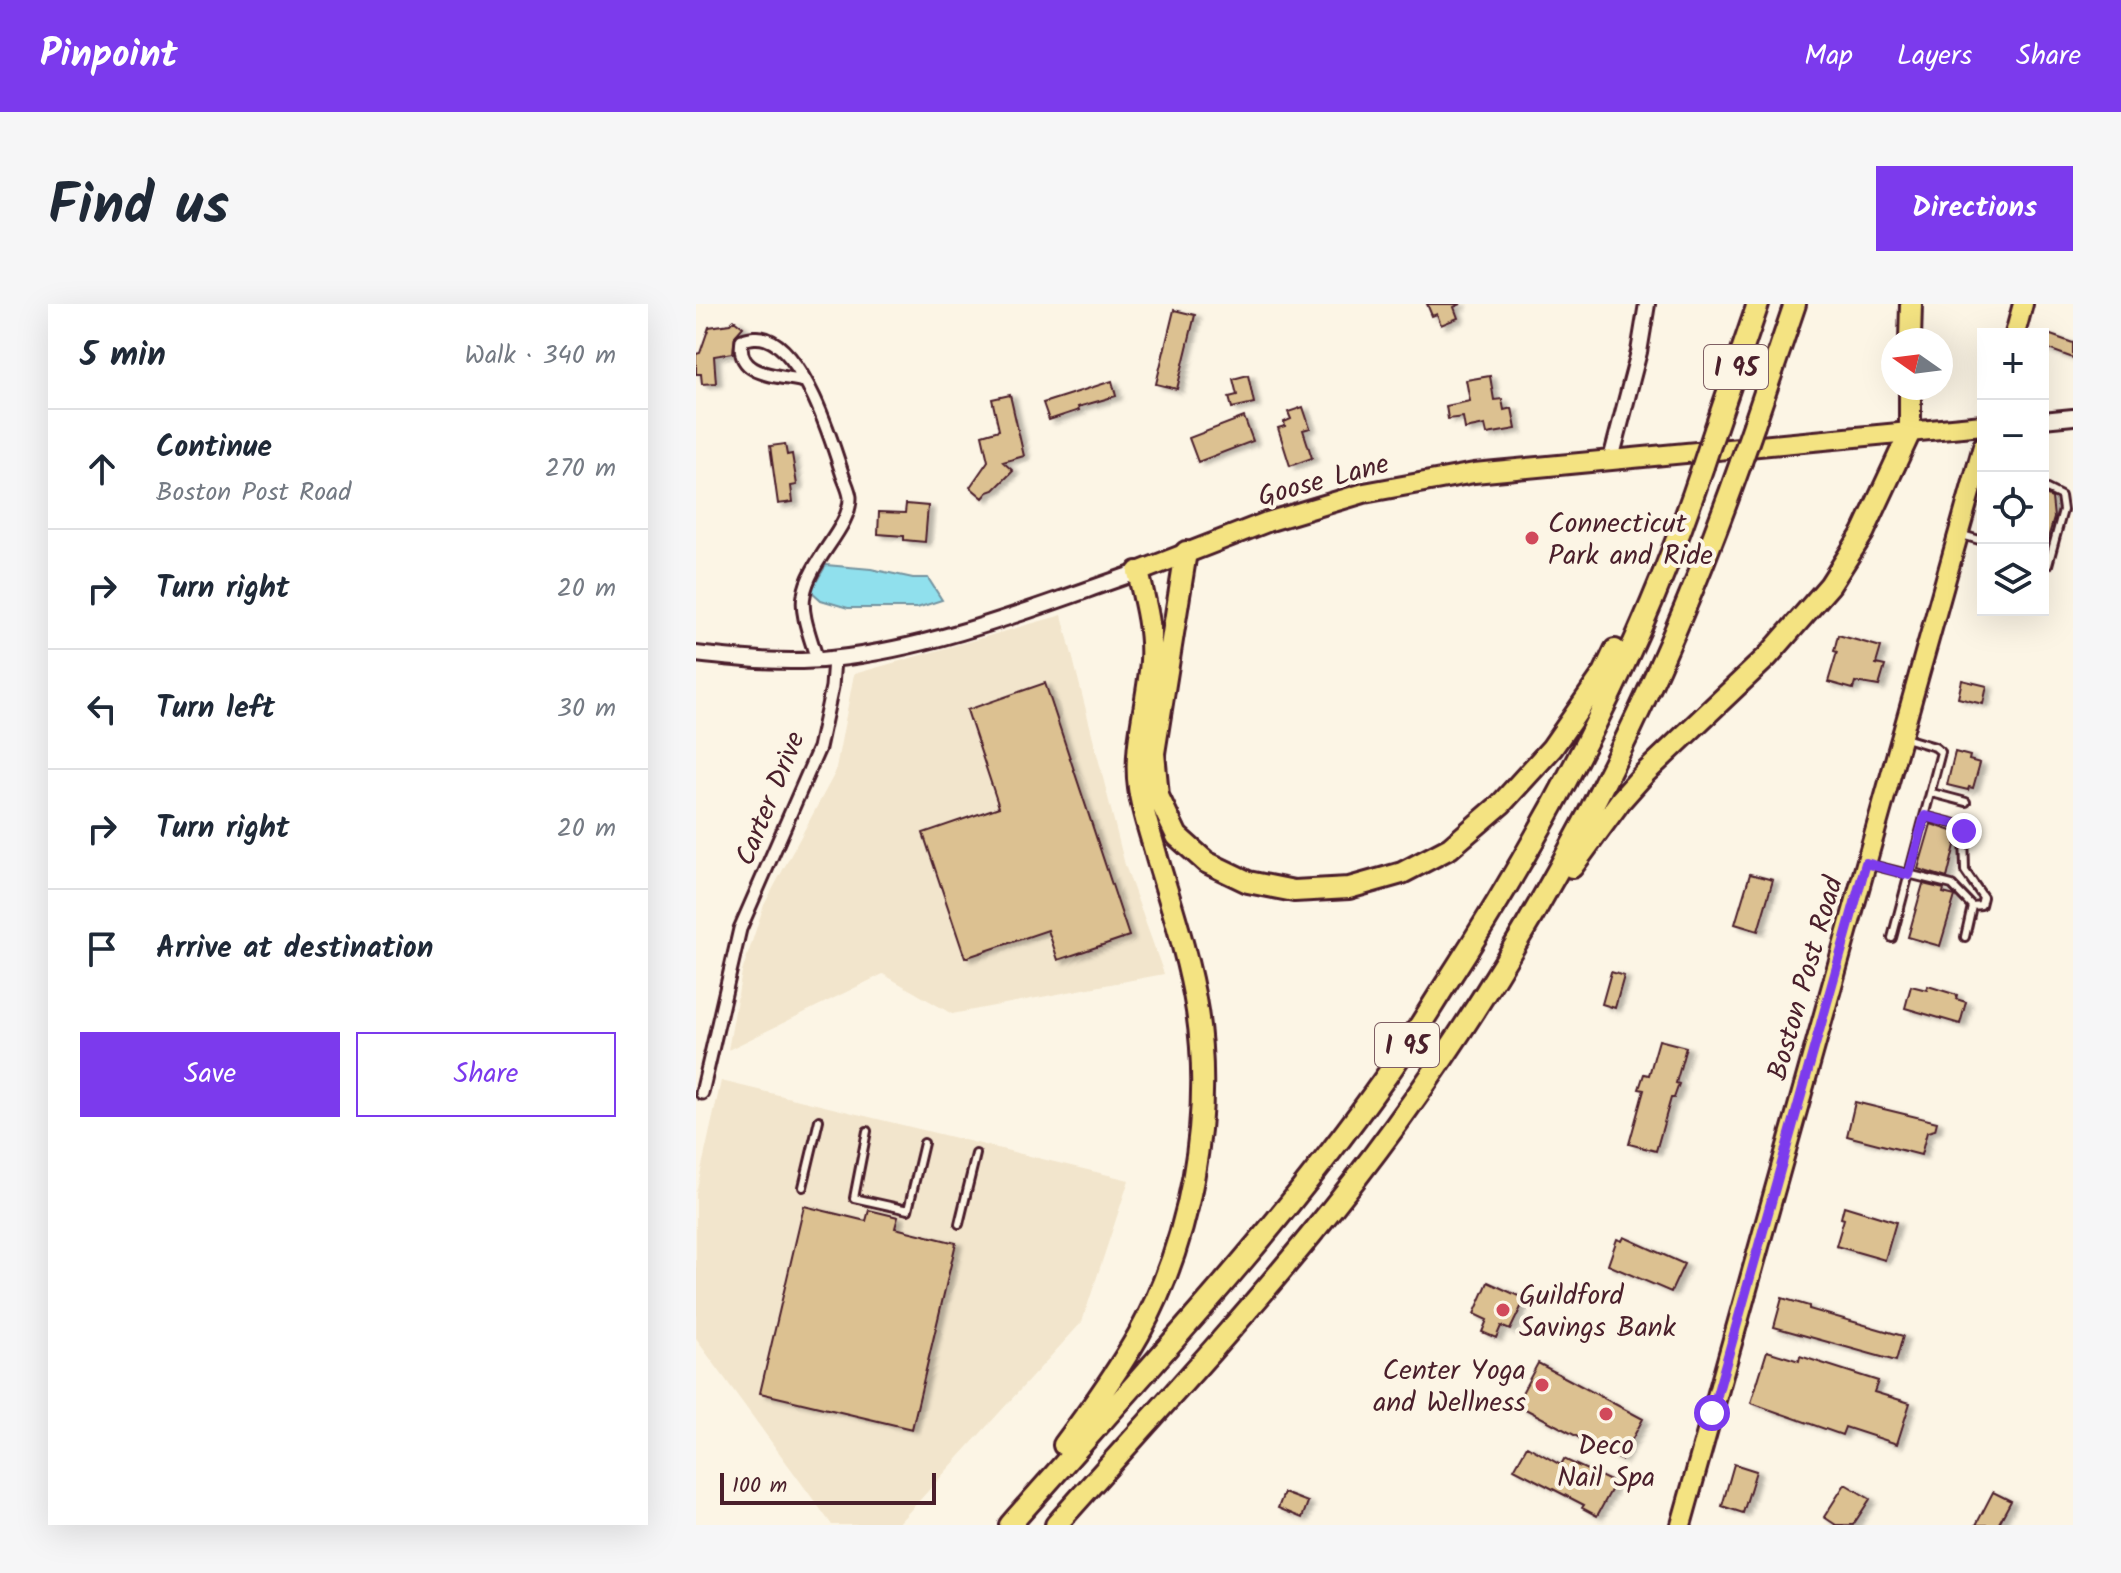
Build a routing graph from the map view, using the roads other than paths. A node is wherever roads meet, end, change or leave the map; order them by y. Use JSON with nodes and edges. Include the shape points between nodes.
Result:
{"nodes":[{"id":1,"x":1647,"y":304,"type":"edge"},
{"id":2,"x":1758,"y":304,"type":"edge"},
{"id":3,"x":1795,"y":304,"type":"edge"},
{"id":4,"x":1911,"y":304,"type":"edge"},
{"id":5,"x":2023,"y":304,"type":"edge"},
{"id":6,"x":1910,"y":328,"type":"edge"},
{"id":7,"x":2017,"y":328,"type":"edge"},
{"id":8,"x":804,"y":381,"type":"junction"},
{"id":9,"x":1910,"y":400,"type":"edge"},
{"id":10,"x":2073,"y":417,"type":"edge"},
{"id":11,"x":2049,"y":419,"type":"edge"},
{"id":12,"x":1977,"y":426,"type":"edge"},
{"id":13,"x":1910,"y":432,"type":"junction"},
{"id":14,"x":1611,"y":459,"type":"junction"},
{"id":15,"x":1979,"y":472,"type":"edge"},
{"id":16,"x":2049,"y":490,"type":"edge"},
{"id":17,"x":1694,"y":492,"type":"junction"},
{"id":18,"x":1959,"y":534,"type":"junction"},
{"id":19,"x":1977,"y":539,"type":"edge"},
{"id":20,"x":1186,"y":552,"type":"junction"},
{"id":21,"x":2049,"y":561,"type":"edge"},
{"id":22,"x":1138,"y":572,"type":"junction"},
{"id":23,"x":696,"y":654,"type":"edge"},
{"id":24,"x":834,"y":659,"type":"junction"},
{"id":25,"x":817,"y":660,"type":"junction"},
{"id":26,"x":1902,"y":738,"type":"junction"},
{"id":27,"x":1932,"y":793,"type":"junction"},
{"id":28,"x":1966,"y":802,"type":"dead end"},
{"id":29,"x":1925,"y":816,"type":"junction"},
{"id":30,"x":1866,"y":863,"type":"junction"},
{"id":31,"x":1909,"y":875,"type":"junction"},
{"id":32,"x":1972,"y":906,"type":"junction"},
{"id":33,"x":1965,"y":937,"type":"dead end"},
{"id":34,"x":1892,"y":938,"type":"dead end"},
{"id":35,"x":1507,"y":958,"type":"junction"},
{"id":36,"x":702,"y":1093,"type":"dead end"},
{"id":37,"x":819,"y":1120,"type":"dead end"},
{"id":38,"x":867,"y":1131,"type":"dead end"},
{"id":39,"x":924,"y":1143,"type":"dead end"},
{"id":40,"x":976,"y":1154,"type":"dead end"},
{"id":41,"x":803,"y":1187,"type":"dead end"},
{"id":42,"x":959,"y":1224,"type":"dead end"},
{"id":43,"x":1004,"y":1525,"type":"edge"},
{"id":44,"x":1010,"y":1525,"type":"edge"},
{"id":45,"x":1056,"y":1525,"type":"edge"},
{"id":46,"x":1681,"y":1525,"type":"edge"}],
"edges":[{"from":1,"to":14,"type":"street"},
{"from":2,"to":17,"type":"highway","number":"I 95","bridge":true},
{"from":3,"to":35,"type":"highway","number":"I 95","bridge":true,"via":[[1708,555],[1659,669],[1610,774]]},
{"from":4,"to":6,"type":"highway"},
{"from":5,"to":7,"type":"main road"},
{"from":8,"to":8,"type":"street","via":[[795,364],[767,339],[742,340],[745,364]]},
{"from":8,"to":25,"type":"street","via":[[832,440],[850,498],[843,522],[812,568],[803,597]]},
{"from":9,"to":13,"type":"highway"},
{"from":10,"to":11,"type":"street"},
{"from":12,"to":13,"type":"main road","name":"Goose Lane"},
{"from":13,"to":14,"type":"main road","name":"Goose Lane"},
{"from":13,"to":35,"type":"highway","via":[[1863,533],[1830,585],[1768,656],[1621,800]]},
{"from":14,"to":20,"type":"main road","name":"Goose Lane","via":[[1474,473],[1364,493]]},
{"from":15,"to":18,"type":"main road","name":"Boston Post Road"},
{"from":16,"to":21,"type":"lane","via":[[2061,496],[2063,510]]},
{"from":17,"to":20,"type":"highway","via":[[1604,673],[1552,748],[1501,804],[1450,848],[1402,873],[1349,888],[1294,891],[1248,882],[1206,862],[1177,836],[1158,796],[1154,753]]},
{"from":17,"to":44,"type":"highway","number":"I 95","via":[[1628,655],[1541,829],[1385,1079],[1270,1228]]},
{"from":18,"to":19,"type":"lane"},
{"from":18,"to":26,"type":"main road","name":"Boston Post Road"},
{"from":20,"to":22,"type":"main road","name":"Goose Lane"},
{"from":22,"to":24,"type":"street","name":"Goose Lane","via":[[926,642]]},
{"from":22,"to":43,"type":"highway","via":[[1149,614],[1151,659],[1139,743],[1139,787],[1197,1012],[1202,1076],[1198,1147],[1172,1257],[1139,1333],[1090,1411]]},
{"from":23,"to":25,"type":"street","name":"Goose Lane"},
{"from":24,"to":25,"type":"street","name":"Goose Lane"},
{"from":24,"to":36,"type":"street","name":"Carter Drive","via":[[819,748],[740,929]]},
{"from":26,"to":27,"type":"lane","via":[[1941,752]]},
{"from":26,"to":30,"type":"main road","name":"Boston Post Road"},
{"from":27,"to":28,"type":"lane"},
{"from":27,"to":29,"type":"lane"},
{"from":29,"to":31,"type":"lane"},
{"from":29,"to":32,"type":"lane","via":[[1960,825],[1964,831],[1965,871],[1983,897],[1981,905]]},
{"from":30,"to":31,"type":"lane"},
{"from":30,"to":46,"type":"main road","name":"Boston Post Road"},
{"from":31,"to":32,"type":"lane","via":[[1952,885]]},
{"from":31,"to":34,"type":"lane"},
{"from":32,"to":33,"type":"lane"},
{"from":35,"to":45,"type":"highway","number":"I 95","via":[[1388,1135],[1310,1236]]},
{"from":37,"to":41,"type":"lane"},
{"from":38,"to":39,"type":"lane","via":[[854,1198],[908,1210]]},
{"from":40,"to":42,"type":"lane"}]}
